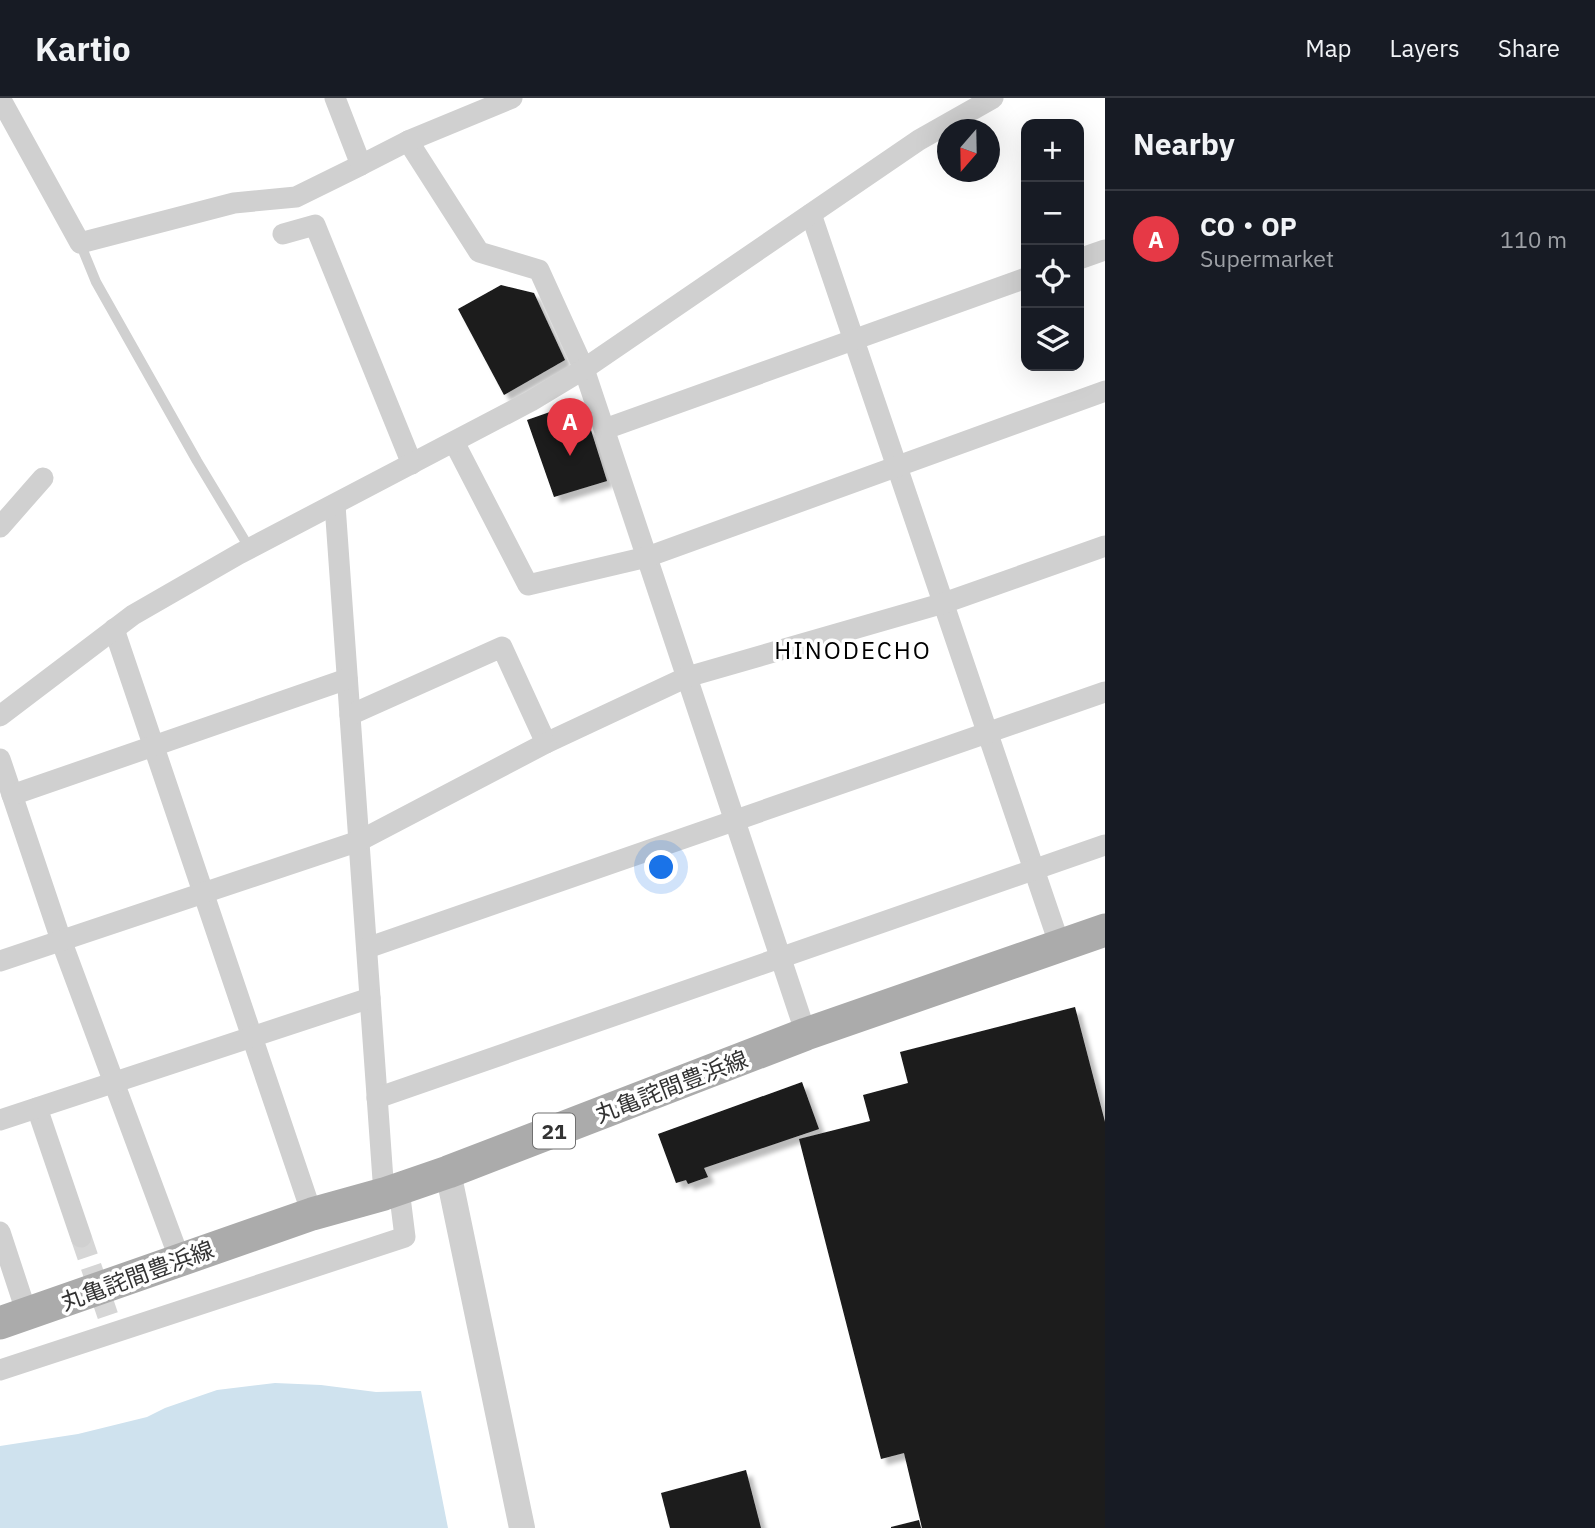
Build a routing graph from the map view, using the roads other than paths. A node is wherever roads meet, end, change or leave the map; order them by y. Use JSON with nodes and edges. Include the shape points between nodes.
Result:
{"nodes":[{"id":1,"x":0,"y":98,"type":"edge"},
{"id":2,"x":335,"y":98,"type":"edge"},
{"id":3,"x":512,"y":98,"type":"edge"},
{"id":4,"x":993,"y":98,"type":"edge"},
{"id":5,"x":408,"y":141,"type":"junction"},
{"id":6,"x":361,"y":164,"type":"junction"},
{"id":7,"x":811,"y":214,"type":"junction"},
{"id":8,"x":283,"y":234,"type":"dead end"},
{"id":9,"x":80,"y":243,"type":"junction"},
{"id":10,"x":1105,"y":250,"type":"edge"},
{"id":11,"x":1084,"y":257,"type":"edge"},
{"id":12,"x":1021,"y":280,"type":"edge"},
{"id":13,"x":854,"y":340,"type":"junction"},
{"id":14,"x":584,"y":369,"type":"junction"},
{"id":15,"x":1105,"y":391,"type":"edge"},
{"id":16,"x":605,"y":429,"type":"junction"},
{"id":17,"x":454,"y":442,"type":"junction"},
{"id":18,"x":412,"y":464,"type":"junction"},
{"id":19,"x":897,"y":466,"type":"junction"},
{"id":20,"x":43,"y":478,"type":"dead end"},
{"id":21,"x":335,"y":505,"type":"junction"},
{"id":22,"x":0,"y":527,"type":"edge"},
{"id":23,"x":1105,"y":546,"type":"edge"},
{"id":24,"x":250,"y":548,"type":"junction"},
{"id":25,"x":647,"y":557,"type":"junction"},
{"id":26,"x":944,"y":603,"type":"junction"},
{"id":27,"x":114,"y":629,"type":"junction"},
{"id":28,"x":687,"y":677,"type":"junction"},
{"id":29,"x":347,"y":679,"type":"junction"},
{"id":30,"x":1105,"y":692,"type":"edge"},
{"id":31,"x":350,"y":715,"type":"junction"},
{"id":32,"x":0,"y":716,"type":"edge"},
{"id":33,"x":987,"y":732,"type":"junction"},
{"id":34,"x":546,"y":743,"type":"junction"},
{"id":35,"x":154,"y":746,"type":"junction"},
{"id":36,"x":0,"y":759,"type":"edge"},
{"id":37,"x":12,"y":796,"type":"junction"},
{"id":38,"x":735,"y":820,"type":"junction"},
{"id":39,"x":359,"y":841,"type":"junction"},
{"id":40,"x":1105,"y":845,"type":"edge"},
{"id":41,"x":1034,"y":870,"type":"junction"},
{"id":42,"x":204,"y":893,"type":"junction"},
{"id":43,"x":1105,"y":930,"type":"edge"},
{"id":44,"x":61,"y":940,"type":"junction"},
{"id":45,"x":1060,"y":946,"type":"junction"},
{"id":46,"x":367,"y":948,"type":"junction"},
{"id":47,"x":781,"y":958,"type":"junction"},
{"id":48,"x":0,"y":961,"type":"edge"},
{"id":49,"x":370,"y":998,"type":"junction"},
{"id":50,"x":806,"y":1034,"type":"junction"},
{"id":51,"x":252,"y":1037,"type":"junction"},
{"id":52,"x":114,"y":1082,"type":"junction"},
{"id":53,"x":377,"y":1098,"type":"junction"},
{"id":54,"x":37,"y":1108,"type":"junction"},
{"id":55,"x":0,"y":1120,"type":"edge"},
{"id":56,"x":448,"y":1172,"type":"junction"},
{"id":57,"x":392,"y":1191,"type":"junction"},
{"id":58,"x":312,"y":1213,"type":"junction"},
{"id":59,"x":0,"y":1233,"type":"edge"},
{"id":60,"x":81,"y":1237,"type":"tunnel mouth"},
{"id":61,"x":180,"y":1259,"type":"junction"},
{"id":62,"x":13,"y":1319,"type":"edge"},
{"id":63,"x":0,"y":1370,"type":"edge"},
{"id":64,"x":522,"y":1528,"type":"edge"}],
"edges":[{"from":1,"to":9,"type":"street"},
{"from":2,"to":6,"type":"street"},
{"from":3,"to":5,"type":"street"},
{"from":4,"to":7,"type":"street","via":[[919,140]]},
{"from":5,"to":6,"type":"street"},
{"from":5,"to":14,"type":"street","via":[[479,252],[539,270]]},
{"from":6,"to":9,"type":"street","via":[[296,197],[234,204]]},
{"from":7,"to":13,"type":"street"},
{"from":7,"to":14,"type":"street"},
{"from":8,"to":18,"type":"street","via":[[315,225]]},
{"from":9,"to":24,"type":"lane","via":[[96,282]]},
{"from":10,"to":11,"type":"street"},
{"from":12,"to":13,"type":"street"},
{"from":13,"to":16,"type":"street"},
{"from":13,"to":19,"type":"street"},
{"from":14,"to":16,"type":"street"},
{"from":14,"to":17,"type":"street"},
{"from":15,"to":19,"type":"street"},
{"from":16,"to":25,"type":"street"},
{"from":17,"to":18,"type":"street"},
{"from":17,"to":25,"type":"street","via":[[528,585]]},
{"from":18,"to":21,"type":"street"},
{"from":19,"to":25,"type":"street"},
{"from":19,"to":26,"type":"street"},
{"from":20,"to":22,"type":"street"},
{"from":21,"to":24,"type":"street"},
{"from":21,"to":29,"type":"street"},
{"from":23,"to":26,"type":"street"},
{"from":24,"to":27,"type":"street"},
{"from":25,"to":28,"type":"street"},
{"from":26,"to":28,"type":"street"},
{"from":26,"to":33,"type":"street"},
{"from":27,"to":32,"type":"street"},
{"from":27,"to":35,"type":"street"},
{"from":28,"to":34,"type":"street"},
{"from":28,"to":38,"type":"street"},
{"from":29,"to":31,"type":"street"},
{"from":29,"to":35,"type":"street"},
{"from":30,"to":33,"type":"street"},
{"from":31,"to":34,"type":"street","via":[[502,647]]},
{"from":31,"to":39,"type":"street"},
{"from":33,"to":38,"type":"street"},
{"from":33,"to":41,"type":"street"},
{"from":34,"to":39,"type":"street"},
{"from":35,"to":37,"type":"street"},
{"from":35,"to":42,"type":"street"},
{"from":36,"to":37,"type":"street"},
{"from":37,"to":44,"type":"street"},
{"from":38,"to":46,"type":"street"},
{"from":38,"to":47,"type":"street"},
{"from":39,"to":42,"type":"street"},
{"from":39,"to":46,"type":"street"},
{"from":40,"to":41,"type":"street"},
{"from":41,"to":45,"type":"street"},
{"from":41,"to":47,"type":"street"},
{"from":42,"to":44,"type":"street"},
{"from":42,"to":51,"type":"street"},
{"from":43,"to":45,"type":"main road","name":"丸亀詫間豊浜線","number":"21"},
{"from":44,"to":48,"type":"street"},
{"from":44,"to":52,"type":"street"},
{"from":45,"to":50,"type":"main road","name":"丸亀詫間豊浜線","number":"21"},
{"from":46,"to":49,"type":"street"},
{"from":47,"to":50,"type":"street"},
{"from":47,"to":53,"type":"street"},
{"from":49,"to":51,"type":"street"},
{"from":49,"to":53,"type":"street"},
{"from":50,"to":56,"type":"main road","name":"丸亀詫間豊浜線","number":"21"},
{"from":51,"to":52,"type":"street"},
{"from":51,"to":58,"type":"street"},
{"from":52,"to":54,"type":"street"},
{"from":52,"to":61,"type":"street"},
{"from":53,"to":57,"type":"street"},
{"from":54,"to":55,"type":"street"},
{"from":54,"to":60,"type":"street"},
{"from":56,"to":57,"type":"main road","name":"丸亀詫間豊浜線","number":"21"},
{"from":56,"to":64,"type":"street"},
{"from":57,"to":58,"type":"main road","name":"丸亀詫間豊浜線","number":"21"},
{"from":57,"to":63,"type":"street","via":[[405,1237],[111,1327]]},
{"from":58,"to":61,"type":"main road","name":"丸亀詫間豊浜線","number":"21"},
{"from":59,"to":62,"type":"street"},
{"from":61,"to":62,"type":"main road","name":"丸亀詫間豊浜線","number":"21"}]}
